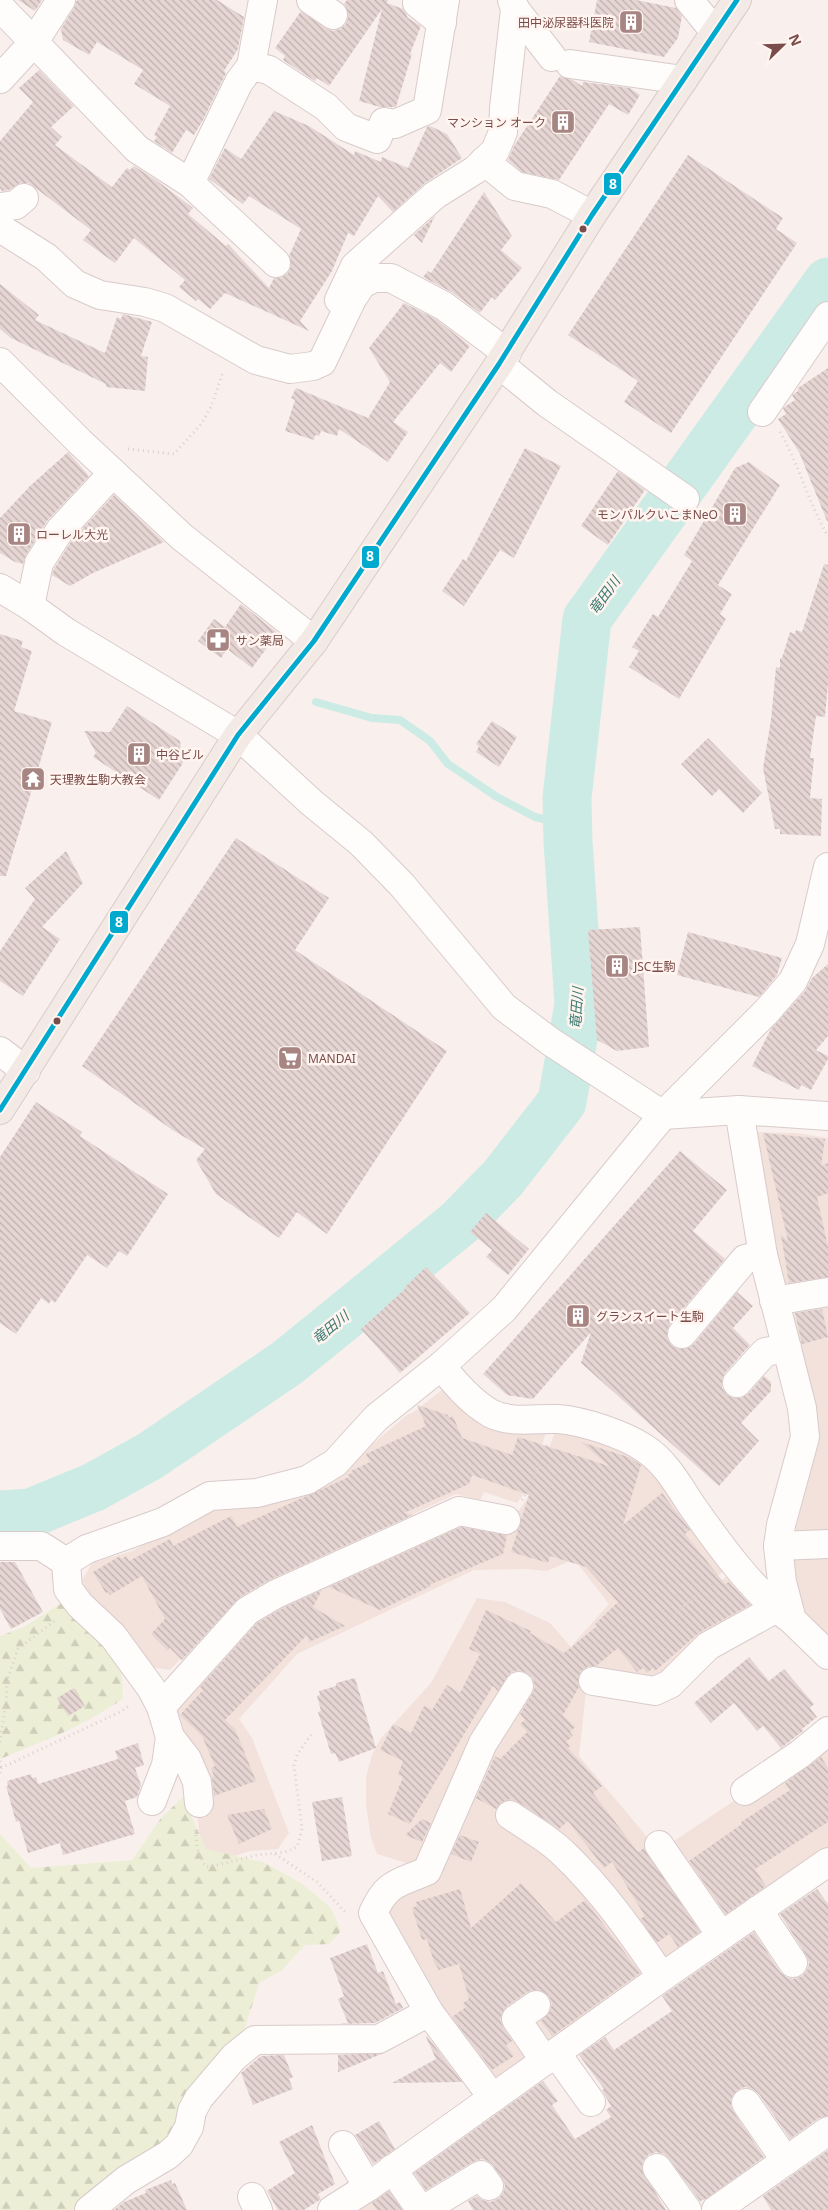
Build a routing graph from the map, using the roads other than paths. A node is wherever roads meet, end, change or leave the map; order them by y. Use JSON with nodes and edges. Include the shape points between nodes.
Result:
{"nodes":[{"id":1,"x":61,"y":0,"type":"edge"},
{"id":2,"x":263,"y":0,"type":"edge"},
{"id":3,"x":689,"y":0,"type":"edge"},
{"id":4,"x":737,"y":0,"type":"edge"},
{"id":5,"x":417,"y":4,"type":"dead end"},
{"id":6,"x":514,"y":5,"type":"edge"},
{"id":7,"x":0,"y":7,"type":"edge"},
{"id":8,"x":444,"y":12,"type":"edge"},
{"id":9,"x":715,"y":32,"type":"junction"},
{"id":10,"x":34,"y":42,"type":"junction"},
{"id":11,"x":251,"y":66,"type":"junction"},
{"id":12,"x":0,"y":79,"type":"edge"},
{"id":13,"x":683,"y":80,"type":"junction"},
{"id":14,"x":484,"y":161,"type":"junction"},
{"id":15,"x":190,"y":184,"type":"junction"},
{"id":16,"x":592,"y":215,"type":"junction"},
{"id":17,"x":0,"y":228,"type":"edge"},
{"id":18,"x":0,"y":238,"type":"edge"},
{"id":19,"x":26,"y":243,"type":"junction"},
{"id":20,"x":276,"y":263,"type":"dead end"},
{"id":21,"x":828,"y":316,"type":"edge"},
{"id":22,"x":503,"y":358,"type":"junction"},
{"id":23,"x":0,"y":362,"type":"edge"},
{"id":24,"x":313,"y":366,"type":"junction"},
{"id":25,"x":762,"y":412,"type":"road end"},
{"id":26,"x":113,"y":473,"type":"junction"},
{"id":27,"x":685,"y":499,"type":"dead end"},
{"id":28,"x":0,"y":588,"type":"edge"},
{"id":29,"x":30,"y":606,"type":"junction"},
{"id":30,"x":314,"y":641,"type":"junction"},
{"id":31,"x":238,"y":735,"type":"junction"},
{"id":32,"x":828,"y":867,"type":"edge"},
{"id":33,"x":0,"y":1051,"type":"edge"},
{"id":34,"x":26,"y":1071,"type":"junction"},
{"id":35,"x":0,"y":1110,"type":"edge"},
{"id":36,"x":739,"y":1110,"type":"junction"},
{"id":37,"x":663,"y":1115,"type":"junction"},
{"id":38,"x":828,"y":1116,"type":"edge"},
{"id":39,"x":764,"y":1255,"type":"junction"},
{"id":40,"x":828,"y":1292,"type":"edge"},
{"id":41,"x":774,"y":1300,"type":"junction"},
{"id":42,"x":682,"y":1334,"type":"dead end"},
{"id":43,"x":787,"y":1348,"type":"junction"},
{"id":44,"x":441,"y":1366,"type":"junction"},
{"id":45,"x":736,"y":1383,"type":"dead end"},
{"id":46,"x":506,"y":1520,"type":"road end"},
{"id":47,"x":828,"y":1544,"type":"edge"},
{"id":48,"x":0,"y":1546,"type":"edge"},
{"id":49,"x":778,"y":1546,"type":"junction"},
{"id":50,"x":66,"y":1562,"type":"junction"},
{"id":51,"x":784,"y":1614,"type":"junction"},
{"id":52,"x":828,"y":1655,"type":"edge"},
{"id":53,"x":593,"y":1681,"type":"dead end"},
{"id":54,"x":518,"y":1686,"type":"dead end"},
{"id":55,"x":156,"y":1697,"type":"junction"},
{"id":56,"x":828,"y":1731,"type":"edge"},
{"id":57,"x":170,"y":1737,"type":"junction"},
{"id":58,"x":744,"y":1791,"type":"dead end"},
{"id":59,"x":152,"y":1800,"type":"dead end"},
{"id":60,"x":200,"y":1804,"type":"road end"},
{"id":61,"x":510,"y":1815,"type":"dead end"},
{"id":62,"x":659,"y":1845,"type":"dead end"},
{"id":63,"x":828,"y":1862,"type":"edge"},
{"id":64,"x":758,"y":1910,"type":"junction"},
{"id":65,"x":721,"y":1936,"type":"junction"},
{"id":66,"x":793,"y":1963,"type":"dead end"},
{"id":67,"x":662,"y":1977,"type":"junction"},
{"id":68,"x":536,"y":2005,"type":"dead end"},
{"id":69,"x":429,"y":2012,"type":"junction"},
{"id":70,"x":551,"y":2057,"type":"junction"},
{"id":71,"x":493,"y":2098,"type":"junction"},
{"id":72,"x":591,"y":2102,"type":"dead end"},
{"id":73,"x":746,"y":2103,"type":"dead end"},
{"id":74,"x":828,"y":2131,"type":"edge"},
{"id":75,"x":343,"y":2145,"type":"dead end"},
{"id":76,"x":786,"y":2161,"type":"junction"},
{"id":77,"x":392,"y":2168,"type":"junction"},
{"id":78,"x":657,"y":2168,"type":"dead end"},
{"id":79,"x":489,"y":2186,"type":"dead end"},
{"id":80,"x":368,"y":2187,"type":"junction"},
{"id":81,"x":89,"y":2210,"type":"edge"},
{"id":82,"x":332,"y":2210,"type":"edge"},
{"id":83,"x":422,"y":2210,"type":"edge"},
{"id":84,"x":686,"y":2210,"type":"edge"},
{"id":85,"x":716,"y":2210,"type":"edge"}],
"edges":[{"from":1,"to":10,"type":"street"},
{"from":2,"to":11,"type":"street"},
{"from":3,"to":9,"type":"street"},
{"from":4,"to":9,"type":"main road"},
{"from":5,"to":8,"type":"street"},
{"from":6,"to":13,"type":"street","via":[[561,60]]},
{"from":6,"to":14,"type":"street","via":[[503,132],[495,151]]},
{"from":7,"to":10,"type":"street"},
{"from":8,"to":11,"type":"street","via":[[427,110],[395,124],[384,122],[377,139],[346,127],[326,107],[270,70]]},
{"from":9,"to":13,"type":"main road"},
{"from":10,"to":12,"type":"street"},
{"from":10,"to":15,"type":"street","via":[[138,149]]},
{"from":11,"to":15,"type":"street","via":[[239,82]]},
{"from":13,"to":16,"type":"main road"},
{"from":14,"to":16,"type":"street","via":[[516,186],[552,194]]},
{"from":14,"to":24,"type":"street","via":[[435,195],[355,266]]},
{"from":15,"to":20,"type":"street"},
{"from":16,"to":22,"type":"main road"},
{"from":17,"to":19,"type":"street"},
{"from":18,"to":19,"type":"street"},
{"from":19,"to":24,"type":"street","via":[[76,284],[100,295],[165,308],[256,360],[290,369]]},
{"from":21,"to":25,"type":"street"},
{"from":22,"to":24,"type":"street","via":[[444,306],[391,278],[374,278],[362,284],[322,362]]},
{"from":22,"to":27,"type":"street","via":[[547,404]]},
{"from":22,"to":30,"type":"main road"},
{"from":23,"to":26,"type":"street"},
{"from":26,"to":29,"type":"street","via":[[60,530],[39,563]]},
{"from":26,"to":30,"type":"street","via":[[182,537]]},
{"from":28,"to":29,"type":"street"},
{"from":29,"to":31,"type":"street","via":[[66,632]]},
{"from":30,"to":31,"type":"main road"},
{"from":31,"to":34,"type":"main road"},
{"from":31,"to":37,"type":"street","via":[[361,843],[402,885],[504,1007],[551,1042]]},
{"from":32,"to":37,"type":"street","via":[[810,944],[793,982]]},
{"from":33,"to":34,"type":"street"},
{"from":34,"to":35,"type":"main road"},
{"from":36,"to":37,"type":"street"},
{"from":36,"to":38,"type":"street"},
{"from":36,"to":39,"type":"street"},
{"from":37,"to":44,"type":"street","via":[[504,1309]]},
{"from":39,"to":41,"type":"street"},
{"from":39,"to":42,"type":"street","via":[[745,1259]]},
{"from":40,"to":41,"type":"street"},
{"from":41,"to":43,"type":"street"},
{"from":43,"to":45,"type":"street","via":[[765,1352]]},
{"from":43,"to":49,"type":"street","via":[[802,1408],[805,1437]]},
{"from":44,"to":50,"type":"street","via":[[376,1418],[335,1463],[307,1480],[257,1493],[210,1496],[163,1522],[87,1549]]},
{"from":44,"to":51,"type":"street","via":[[469,1399],[492,1414],[522,1420],[558,1419],[586,1424],[644,1448],[666,1466],[737,1565]]},
{"from":46,"to":55,"type":"street","via":[[459,1511],[276,1594],[247,1611]]},
{"from":47,"to":49,"type":"street"},
{"from":48,"to":50,"type":"street","via":[[41,1546]]},
{"from":49,"to":51,"type":"street"},
{"from":50,"to":55,"type":"street","via":[[68,1589],[113,1636]]},
{"from":51,"to":52,"type":"street"},
{"from":51,"to":53,"type":"street","via":[[708,1646],[670,1684],[655,1691]]},
{"from":54,"to":69,"type":"street","via":[[483,1743],[427,1871],[391,1886],[381,1895],[373,1913]]},
{"from":55,"to":57,"type":"street"},
{"from":56,"to":58,"type":"street"},
{"from":57,"to":59,"type":"street","via":[[166,1765]]},
{"from":57,"to":60,"type":"street","via":[[187,1759],[197,1782]]},
{"from":61,"to":67,"type":"street","via":[[562,1851],[590,1880]]},
{"from":62,"to":65,"type":"street"},
{"from":63,"to":64,"type":"street"},
{"from":64,"to":65,"type":"street"},
{"from":64,"to":66,"type":"street"},
{"from":65,"to":67,"type":"street"},
{"from":67,"to":70,"type":"street"},
{"from":68,"to":70,"type":"street","via":[[516,2019]]},
{"from":69,"to":71,"type":"street"},
{"from":69,"to":81,"type":"street","via":[[379,2039],[255,2040],[234,2057],[199,2098],[179,2145],[126,2180]]},
{"from":70,"to":71,"type":"street"},
{"from":70,"to":72,"type":"street"},
{"from":71,"to":77,"type":"street"},
{"from":73,"to":76,"type":"street"},
{"from":74,"to":76,"type":"street"},
{"from":75,"to":80,"type":"street"},
{"from":76,"to":85,"type":"street"},
{"from":77,"to":80,"type":"street"},
{"from":77,"to":83,"type":"street"},
{"from":78,"to":84,"type":"street"},
{"from":79,"to":83,"type":"street","via":[[481,2175]]},
{"from":80,"to":82,"type":"street"}]}
